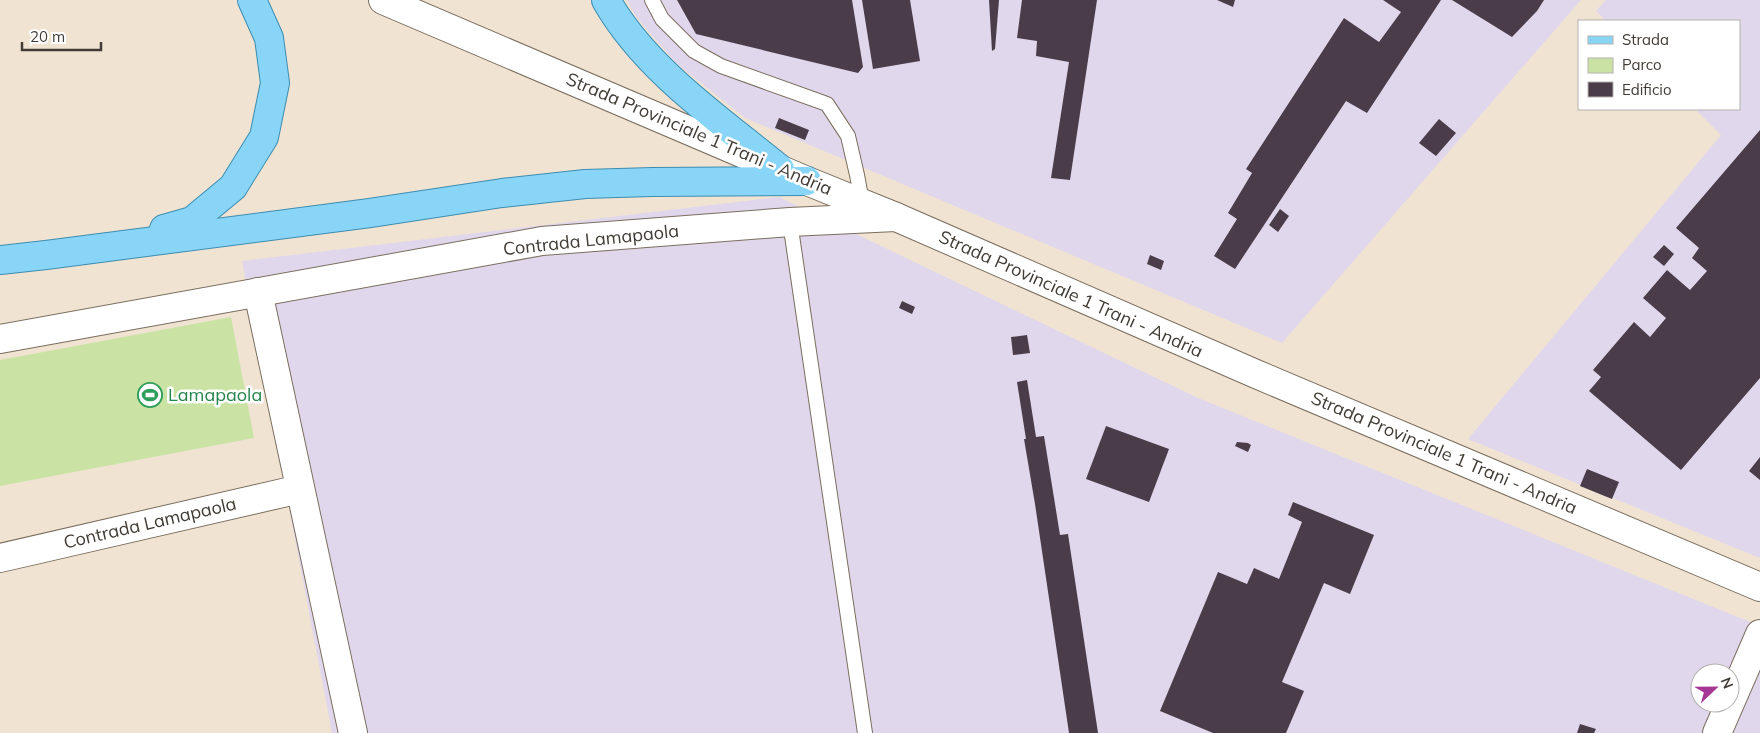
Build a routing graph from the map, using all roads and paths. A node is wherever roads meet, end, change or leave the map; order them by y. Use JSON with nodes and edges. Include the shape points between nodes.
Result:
{"nodes":[{"id":1,"x":252,"y":0,"type":"edge"},
{"id":2,"x":383,"y":0,"type":"edge"},
{"id":3,"x":606,"y":0,"type":"edge"},
{"id":4,"x":652,"y":0,"type":"edge"},
{"id":5,"x":780,"y":169,"type":"junction"},
{"id":6,"x":807,"y":181,"type":"junction"},
{"id":7,"x":862,"y":202,"type":"junction"},
{"id":8,"x":896,"y":217,"type":"junction"},
{"id":9,"x":790,"y":222,"type":"junction"},
{"id":10,"x":107,"y":247,"type":"junction"},
{"id":11,"x":46,"y":256,"type":"junction"},
{"id":12,"x":0,"y":260,"type":"edge"},
{"id":13,"x":0,"y":264,"type":"edge"},
{"id":14,"x":258,"y":292,"type":"junction"},
{"id":15,"x":0,"y":339,"type":"edge"},
{"id":16,"x":300,"y":489,"type":"junction"},
{"id":17,"x":0,"y":558,"type":"edge"},
{"id":18,"x":1760,"y":587,"type":"edge"},
{"id":19,"x":1760,"y":634,"type":"edge"},
{"id":20,"x":353,"y":733,"type":"edge"},
{"id":21,"x":865,"y":733,"type":"edge"},
{"id":22,"x":1717,"y":733,"type":"edge"}],
"edges":[{"from":1,"to":10,"type":"main road","via":[[269,38],[275,83],[264,137],[234,187],[192,221]]},
{"from":2,"to":5,"type":"street","name":"Strada Provinciale 1 Trani - Andria"},
{"from":3,"to":5,"type":"main road","via":[[653,62]]},
{"from":4,"to":7,"type":"lane","via":[[662,19],[694,51],[721,66],[827,104],[848,136]]},
{"from":5,"to":6,"type":"street","name":"Strada Provinciale 1 Trani - Andria"},
{"from":6,"to":7,"type":"street","name":"Strada Provinciale 1 Trani - Andria"},
{"from":6,"to":10,"type":"main road","via":[[586,184]]},
{"from":7,"to":8,"type":"street","name":"Strada Provinciale 1 Trani - Andria"},
{"from":8,"to":9,"type":"street","name":"Contrada Lamapaola"},
{"from":8,"to":18,"type":"street","name":"Strada Provinciale 1 Trani - Andria","via":[[1256,374]]},
{"from":9,"to":14,"type":"street","name":"Contrada Lamapaola","via":[[542,241]]},
{"from":9,"to":21,"type":"lane"},
{"from":10,"to":11,"type":"main road"},
{"from":11,"to":12,"type":"main road"},
{"from":11,"to":13,"type":"main road"},
{"from":14,"to":15,"type":"street","name":"Contrada Lamapaola"},
{"from":14,"to":16,"type":"street"},
{"from":16,"to":17,"type":"street","name":"Contrada Lamapaola"},
{"from":16,"to":20,"type":"street"},
{"from":19,"to":22,"type":"street"}]}
